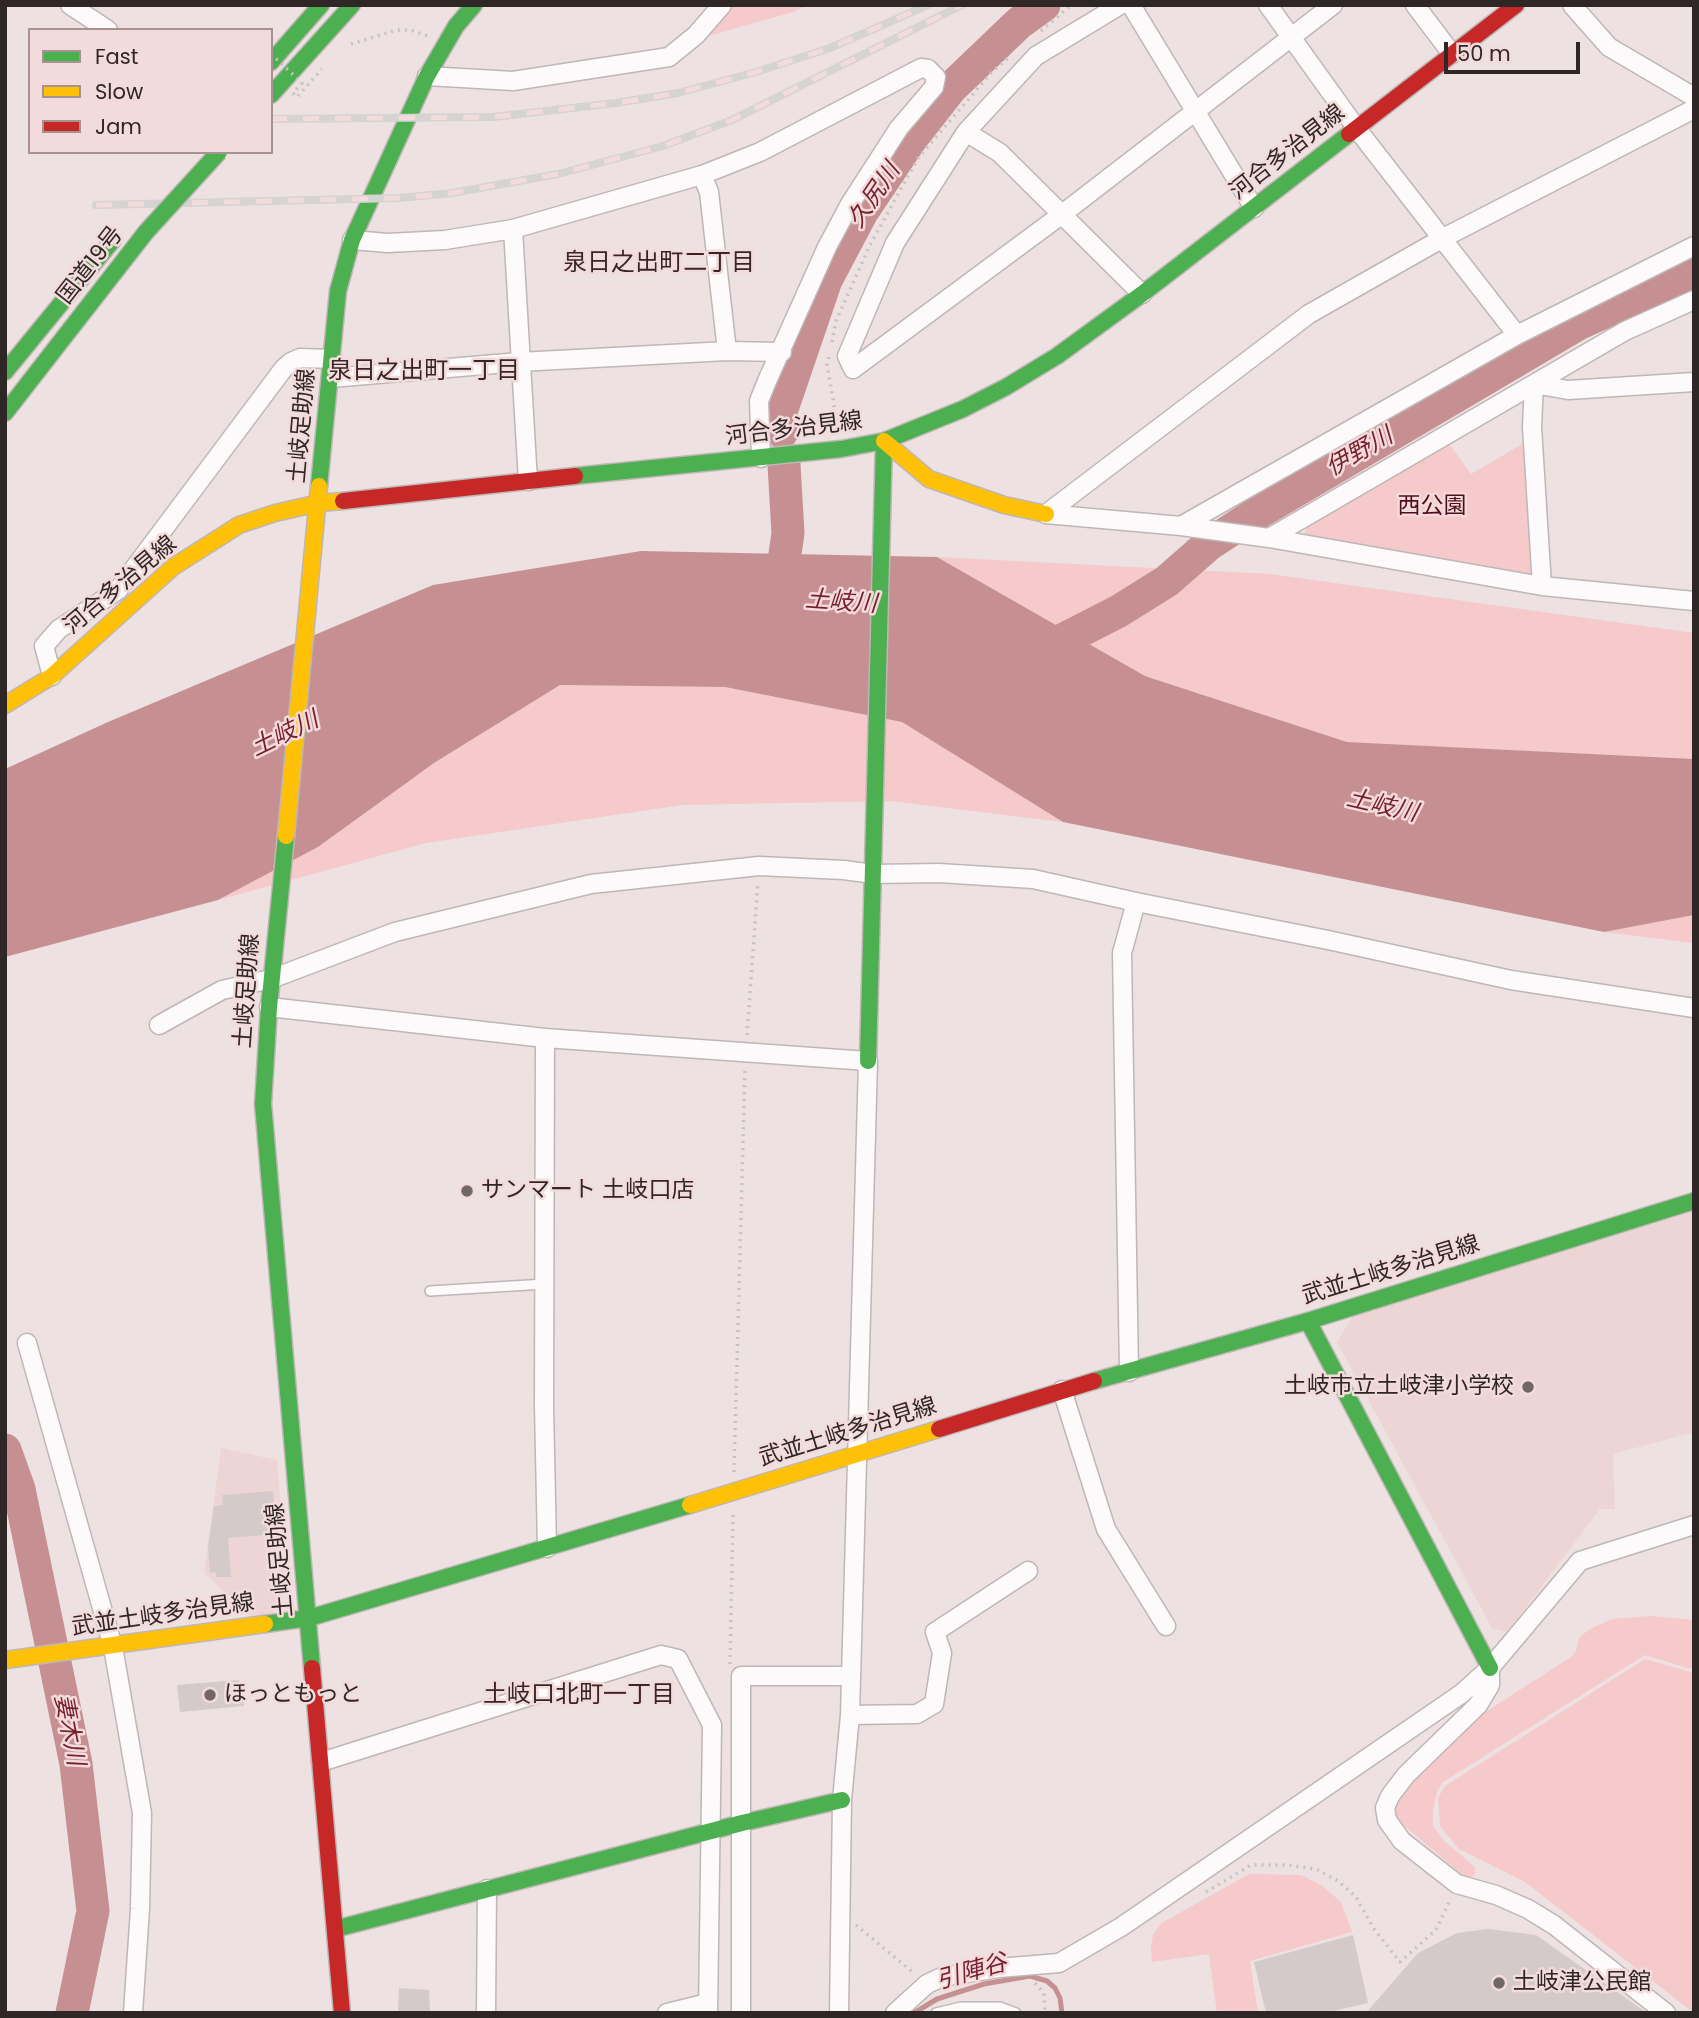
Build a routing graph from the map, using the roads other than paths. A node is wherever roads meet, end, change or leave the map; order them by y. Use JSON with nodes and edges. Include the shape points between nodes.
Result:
{"nodes":[{"id":1,"x":70,"y":5,"type":"edge"},
{"id":2,"x":321,"y":5,"type":"edge"},
{"id":3,"x":352,"y":5,"type":"edge"},
{"id":4,"x":474,"y":5,"type":"edge"},
{"id":5,"x":722,"y":5,"type":"edge"},
{"id":6,"x":1120,"y":5,"type":"edge"},
{"id":7,"x":1131,"y":5,"type":"edge"},
{"id":8,"x":1268,"y":5,"type":"edge"},
{"id":9,"x":1334,"y":5,"type":"edge"},
{"id":10,"x":1415,"y":5,"type":"edge"},
{"id":11,"x":1516,"y":5,"type":"edge"},
{"id":12,"x":1572,"y":5,"type":"edge"},
{"id":13,"x":105,"y":28,"type":"edge"},
{"id":14,"x":1292,"y":37,"type":"junction"},
{"id":15,"x":1452,"y":54,"type":"junction"},
{"id":16,"x":273,"y":60,"type":"edge"},
{"id":17,"x":427,"y":76,"type":"junction"},
{"id":18,"x":273,"y":92,"type":"edge"},
{"id":19,"x":1694,"y":97,"type":"edge"},
{"id":20,"x":1694,"y":109,"type":"edge"},
{"id":21,"x":1196,"y":112,"type":"junction"},
{"id":22,"x":1357,"y":129,"type":"junction"},
{"id":23,"x":966,"y":132,"type":"junction"},
{"id":24,"x":217,"y":154,"type":"edge"},
{"id":25,"x":702,"y":175,"type":"junction"},
{"id":26,"x":1254,"y":208,"type":"junction"},
{"id":27,"x":1061,"y":215,"type":"junction"},
{"id":28,"x":124,"y":228,"type":"dead end"},
{"id":29,"x":513,"y":229,"type":"junction"},
{"id":30,"x":1443,"y":238,"type":"junction"},
{"id":31,"x":352,"y":240,"type":"junction"},
{"id":32,"x":1694,"y":246,"type":"edge"},
{"id":33,"x":1142,"y":294,"type":"junction"},
{"id":34,"x":1694,"y":300,"type":"edge"},
{"id":35,"x":1517,"y":335,"type":"junction"},
{"id":36,"x":14,"y":348,"type":"edge"},
{"id":37,"x":727,"y":351,"type":"junction"},
{"id":38,"x":782,"y":352,"type":"junction"},
{"id":39,"x":332,"y":359,"type":"junction"},
{"id":40,"x":519,"y":362,"type":"junction"},
{"id":41,"x":5,"y":372,"type":"edge"},
{"id":42,"x":331,"y":378,"type":"junction"},
{"id":43,"x":1694,"y":382,"type":"edge"},
{"id":44,"x":1534,"y":384,"type":"junction"},
{"id":45,"x":5,"y":413,"type":"edge"},
{"id":46,"x":884,"y":441,"type":"junction"},
{"id":47,"x":761,"y":458,"type":"junction"},
{"id":48,"x":528,"y":481,"type":"junction"},
{"id":49,"x":319,"y":503,"type":"junction"},
{"id":50,"x":1046,"y":514,"type":"junction"},
{"id":51,"x":1181,"y":526,"type":"junction"},
{"id":52,"x":1269,"y":537,"type":"junction"},
{"id":53,"x":1542,"y":586,"type":"junction"},
{"id":54,"x":1694,"y":601,"type":"edge"},
{"id":55,"x":52,"y":676,"type":"junction"},
{"id":56,"x":5,"y":705,"type":"edge"},
{"id":57,"x":873,"y":868,"type":"junction"},
{"id":58,"x":1136,"y":902,"type":"junction"},
{"id":59,"x":271,"y":979,"type":"junction"},
{"id":60,"x":268,"y":1007,"type":"junction"},
{"id":61,"x":1694,"y":1008,"type":"edge"},
{"id":62,"x":159,"y":1025,"type":"dead end"},
{"id":63,"x":545,"y":1038,"type":"junction"},
{"id":64,"x":867,"y":1061,"type":"junction"},
{"id":65,"x":1694,"y":1201,"type":"edge"},
{"id":66,"x":545,"y":1284,"type":"junction"},
{"id":67,"x":430,"y":1291,"type":"dead end"},
{"id":68,"x":1308,"y":1321,"type":"junction"},
{"id":69,"x":27,"y":1343,"type":"dead end"},
{"id":70,"x":1129,"y":1372,"type":"junction"},
{"id":71,"x":1062,"y":1390,"type":"junction"},
{"id":72,"x":857,"y":1455,"type":"junction"},
{"id":73,"x":1694,"y":1525,"type":"edge"},
{"id":74,"x":547,"y":1548,"type":"junction"},
{"id":75,"x":1028,"y":1572,"type":"dead end"},
{"id":76,"x":309,"y":1618,"type":"junction"},
{"id":77,"x":1166,"y":1626,"type":"dead end"},
{"id":78,"x":108,"y":1647,"type":"junction"},
{"id":79,"x":5,"y":1660,"type":"edge"},
{"id":80,"x":1490,"y":1668,"type":"junction"},
{"id":81,"x":850,"y":1676,"type":"junction"},
{"id":82,"x":850,"y":1715,"type":"junction"},
{"id":83,"x":321,"y":1762,"type":"junction"},
{"id":84,"x":842,"y":1800,"type":"junction"},
{"id":85,"x":742,"y":1823,"type":"junction"},
{"id":86,"x":710,"y":1832,"type":"junction"},
{"id":87,"x":487,"y":1889,"type":"junction"},
{"id":88,"x":335,"y":1929,"type":"junction"},
{"id":89,"x":708,"y":2008,"type":"edge"},
{"id":90,"x":133,"y":2013,"type":"edge"},
{"id":91,"x":342,"y":2013,"type":"edge"},
{"id":92,"x":486,"y":2013,"type":"edge"},
{"id":93,"x":667,"y":2013,"type":"edge"},
{"id":94,"x":741,"y":2013,"type":"edge"},
{"id":95,"x":839,"y":2013,"type":"edge"},
{"id":96,"x":895,"y":2013,"type":"edge"},
{"id":97,"x":936,"y":2013,"type":"edge"},
{"id":98,"x":1016,"y":2013,"type":"edge"},
{"id":99,"x":1665,"y":2013,"type":"edge"}],
"edges":[{"from":1,"to":13,"type":"street"},
{"from":2,"to":16,"type":"main road"},
{"from":3,"to":18,"type":"main road"},
{"from":4,"to":17,"type":"main road","name":"土岐足助線"},
{"from":5,"to":17,"type":"street","via":[[669,57],[513,81]]},
{"from":6,"to":23,"type":"street","via":[[1036,56]]},
{"from":7,"to":21,"type":"street"},
{"from":8,"to":14,"type":"street"},
{"from":9,"to":14,"type":"street"},
{"from":10,"to":15,"type":"street"},
{"from":11,"to":15,"type":"main road","name":"河合多治見線"},
{"from":12,"to":19,"type":"street","via":[[1609,47]]},
{"from":14,"to":21,"type":"street"},
{"from":14,"to":22,"type":"street"},
{"from":15,"to":22,"type":"main road","name":"河合多治見線"},
{"from":17,"to":31,"type":"main road","name":"土岐足助線"},
{"from":20,"to":30,"type":"street"},
{"from":21,"to":26,"type":"street"},
{"from":21,"to":27,"type":"street"},
{"from":22,"to":26,"type":"main road","name":"河合多治見線"},
{"from":22,"to":30,"type":"street"},
{"from":23,"to":27,"type":"street","via":[[1000,153]]},
{"from":23,"to":27,"type":"street","via":[[895,243],[846,356],[853,369]]},
{"from":24,"to":45,"type":"main road","name":"国道19号","bridge":true,"via":[[145,233]]},
{"from":25,"to":29,"type":"street"},
{"from":25,"to":37,"type":"street","via":[[709,192]]},
{"from":25,"to":38,"type":"street","via":[[760,152],[921,68],[936,77],[934,87],[899,128],[850,204]]},
{"from":26,"to":33,"type":"main road","name":"河合多治見線"},
{"from":27,"to":33,"type":"street"},
{"from":28,"to":36,"type":"main road","name":"国道19号"},
{"from":29,"to":31,"type":"street","via":[[445,240]]},
{"from":29,"to":40,"type":"street"},
{"from":30,"to":35,"type":"street"},
{"from":30,"to":50,"type":"street","via":[[1309,314]]},
{"from":31,"to":39,"type":"main road","name":"土岐足助線","via":[[338,291]]},
{"from":32,"to":35,"type":"street"},
{"from":33,"to":46,"type":"main road","name":"河合多治見線","via":[[1006,387],[963,410]]},
{"from":34,"to":44,"type":"street","via":[[1625,331]]},
{"from":35,"to":51,"type":"street"},
{"from":36,"to":41,"type":"main road","name":"国道19号"},
{"from":37,"to":38,"type":"street"},
{"from":37,"to":40,"type":"street"},
{"from":38,"to":47,"type":"street","via":[[759,401]]},
{"from":39,"to":42,"type":"main road","name":"土岐足助線"},
{"from":39,"to":55,"type":"street","via":[[300,358],[284,368],[118,590],[59,629],[44,646]]},
{"from":40,"to":42,"type":"street"},
{"from":40,"to":48,"type":"street"},
{"from":42,"to":49,"type":"main road","name":"土岐足助線"},
{"from":43,"to":44,"type":"street","via":[[1568,390]]},
{"from":44,"to":52,"type":"street"},
{"from":44,"to":53,"type":"street","via":[[1531,427]]},
{"from":46,"to":47,"type":"main road","name":"河合多治見線"},
{"from":46,"to":50,"type":"main road","via":[[929,479]]},
{"from":46,"to":57,"type":"main road"},
{"from":47,"to":48,"type":"main road","name":"河合多治見線"},
{"from":48,"to":49,"type":"main road","name":"河合多治見線"},
{"from":49,"to":55,"type":"main road","name":"河合多治見線","via":[[239,525],[173,567]]},
{"from":49,"to":59,"type":"main road","name":"土岐足助線"},
{"from":50,"to":51,"type":"street"},
{"from":51,"to":52,"type":"street"},
{"from":52,"to":53,"type":"street"},
{"from":53,"to":54,"type":"street"},
{"from":55,"to":56,"type":"main road","name":"河合多治見線"},
{"from":57,"to":58,"type":"street","via":[[1033,878]]},
{"from":57,"to":59,"type":"street","via":[[759,866],[591,884],[395,932]]},
{"from":57,"to":64,"type":"main road"},
{"from":58,"to":61,"type":"street","via":[[1511,980]]},
{"from":58,"to":70,"type":"street","via":[[1122,953]]},
{"from":59,"to":60,"type":"main road","name":"土岐足助線"},
{"from":59,"to":62,"type":"street","via":[[222,990]]},
{"from":60,"to":63,"type":"street"},
{"from":60,"to":76,"type":"main road","name":"土岐足助線","via":[[263,1104]]},
{"from":63,"to":64,"type":"street"},
{"from":63,"to":66,"type":"street"},
{"from":64,"to":72,"type":"street"},
{"from":65,"to":68,"type":"main road","name":"武並土岐多治見線"},
{"from":66,"to":67,"type":"lane"},
{"from":66,"to":74,"type":"street"},
{"from":68,"to":70,"type":"main road","name":"武並土岐多治見線"},
{"from":68,"to":80,"type":"main road"},
{"from":69,"to":78,"type":"street"},
{"from":70,"to":71,"type":"main road","name":"武並土岐多治見線"},
{"from":71,"to":72,"type":"main road","name":"武並土岐多治見線"},
{"from":71,"to":77,"type":"street","via":[[1106,1529]]},
{"from":72,"to":74,"type":"main road","name":"武並土岐多治見線"},
{"from":72,"to":81,"type":"street"},
{"from":73,"to":80,"type":"street","via":[[1580,1561]]},
{"from":74,"to":76,"type":"main road","name":"武並土岐多治見線"},
{"from":75,"to":82,"type":"street","via":[[934,1632],[942,1653],[934,1704],[917,1714]]},
{"from":76,"to":78,"type":"main road","name":"武並土岐多治見線"},
{"from":76,"to":83,"type":"main road","name":"土岐足助線"},
{"from":78,"to":79,"type":"main road","name":"武並土岐多治見線"},
{"from":78,"to":90,"type":"street","via":[[142,1812]]},
{"from":80,"to":96,"type":"street","via":[[1461,1694],[1149,1916],[1059,1963],[942,1977],[927,1984]]},
{"from":80,"to":99,"type":"street","via":[[1490,1685],[1478,1705],[1390,1796],[1387,1820],[1402,1840],[1457,1884],[1496,1895],[1554,1925]]},
{"from":81,"to":82,"type":"street"},
{"from":81,"to":85,"type":"street","via":[[741,1676]]},
{"from":82,"to":84,"type":"street"},
{"from":83,"to":86,"type":"street","via":[[660,1655],[678,1659],[712,1726]]},
{"from":83,"to":88,"type":"main road","name":"土岐足助線"},
{"from":84,"to":85,"type":"main road"},
{"from":84,"to":95,"type":"street"},
{"from":85,"to":86,"type":"main road"},
{"from":85,"to":94,"type":"street"},
{"from":86,"to":87,"type":"main road"},
{"from":86,"to":89,"type":"street"},
{"from":87,"to":88,"type":"main road"},
{"from":87,"to":92,"type":"street"},
{"from":88,"to":91,"type":"main road","name":"土岐足助線"},
{"from":89,"to":93,"type":"street"},
{"from":97,"to":98,"type":"lane","via":[[961,2007],[1000,2007]]}]}
